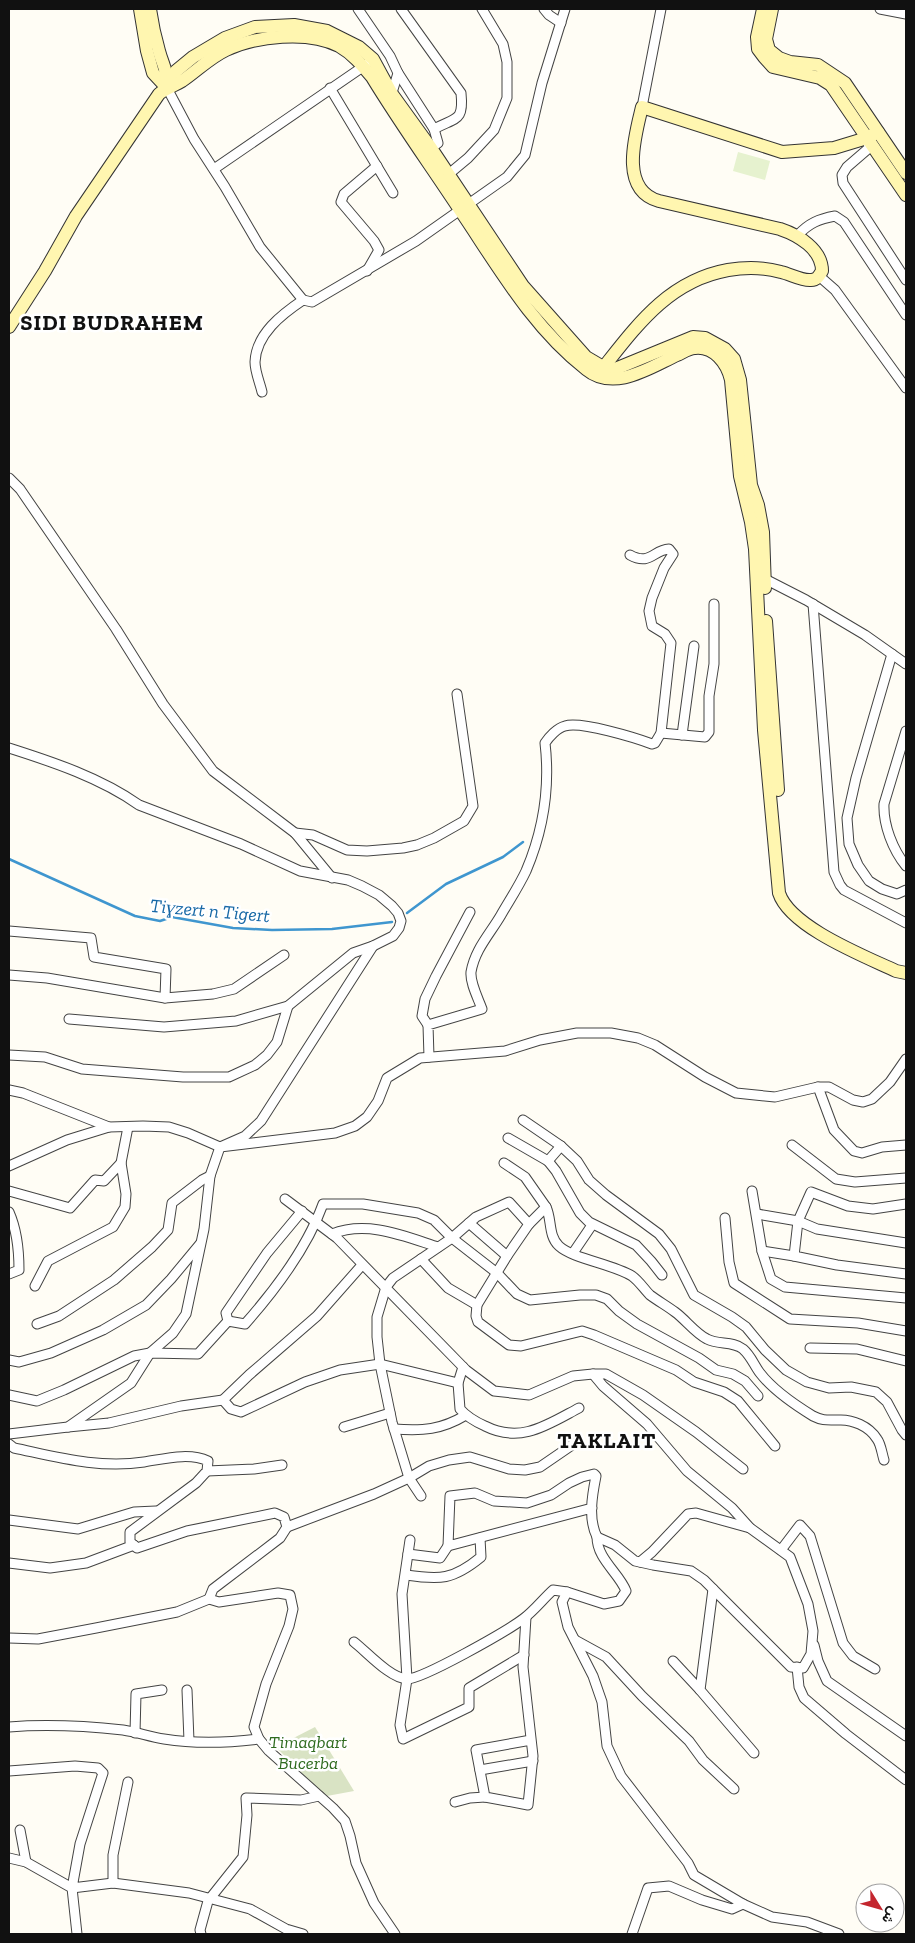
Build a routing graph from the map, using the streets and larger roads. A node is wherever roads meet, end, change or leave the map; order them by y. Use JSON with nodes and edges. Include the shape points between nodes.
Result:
{"nodes":[{"id":1,"x":140,"y":9,"type":"edge"},
{"id":2,"x":150,"y":9,"type":"edge"},
{"id":3,"x":358,"y":9,"type":"edge"},
{"id":4,"x":401,"y":9,"type":"edge"},
{"id":5,"x":482,"y":9,"type":"edge"},
{"id":6,"x":544,"y":9,"type":"edge"},
{"id":7,"x":565,"y":9,"type":"edge"},
{"id":8,"x":661,"y":9,"type":"edge"},
{"id":9,"x":763,"y":9,"type":"edge"},
{"id":10,"x":772,"y":9,"type":"edge"},
{"id":11,"x":880,"y":9,"type":"edge"},
{"id":12,"x":906,"y":14,"type":"edge"},
{"id":13,"x":561,"y":22,"type":"junction"},
{"id":14,"x":368,"y":63,"type":"junction"},
{"id":15,"x":398,"y":73,"type":"junction"},
{"id":16,"x":167,"y":88,"type":"junction"},
{"id":17,"x":330,"y":88,"type":"junction"},
{"id":18,"x":390,"y":98,"type":"junction"},
{"id":19,"x":642,"y":107,"type":"junction"},
{"id":20,"x":434,"y":129,"type":"junction"},
{"id":21,"x":873,"y":135,"type":"junction"},
{"id":22,"x":431,"y":148,"type":"junction"},
{"id":23,"x":377,"y":166,"type":"junction"},
{"id":24,"x":214,"y":169,"type":"junction"},
{"id":25,"x":906,"y":173,"type":"edge"},
{"id":26,"x":444,"y":177,"type":"junction"},
{"id":27,"x":393,"y":193,"type":"dead end"},
{"id":28,"x":906,"y":195,"type":"edge"},
{"id":29,"x":465,"y":208,"type":"junction"},
{"id":30,"x":798,"y":235,"type":"junction"},
{"id":31,"x":366,"y":272,"type":"junction"},
{"id":32,"x":819,"y":276,"type":"junction"},
{"id":33,"x":906,"y":280,"type":"edge"},
{"id":34,"x":303,"y":300,"type":"junction"},
{"id":35,"x":906,"y":315,"type":"edge"},
{"id":36,"x":9,"y":326,"type":"edge"},
{"id":37,"x":600,"y":371,"type":"junction"},
{"id":38,"x":906,"y":388,"type":"edge"},
{"id":39,"x":262,"y":392,"type":"dead end"},
{"id":40,"x":9,"y":478,"type":"edge"},
{"id":41,"x":630,"y":555,"type":"dead end"},
{"id":42,"x":761,"y":577,"type":"junction"},
{"id":43,"x":714,"y":604,"type":"dead end"},
{"id":44,"x":813,"y":604,"type":"junction"},
{"id":45,"x":694,"y":646,"type":"dead end"},
{"id":46,"x":892,"y":654,"type":"junction"},
{"id":47,"x":906,"y":664,"type":"edge"},
{"id":48,"x":457,"y":694,"type":"dead end"},
{"id":49,"x":906,"y":731,"type":"edge"},
{"id":50,"x":661,"y":732,"type":"junction"},
{"id":51,"x":682,"y":735,"type":"junction"},
{"id":52,"x":9,"y":748,"type":"edge"},
{"id":53,"x":295,"y":833,"type":"junction"},
{"id":54,"x":906,"y":866,"type":"edge"},
{"id":55,"x":332,"y":878,"type":"junction"},
{"id":56,"x":906,"y":890,"type":"edge"},
{"id":57,"x":470,"y":912,"type":"dead end"},
{"id":58,"x":906,"y":923,"type":"edge"},
{"id":59,"x":9,"y":931,"type":"edge"},
{"id":60,"x":373,"y":946,"type":"junction"},
{"id":61,"x":284,"y":955,"type":"dead end"},
{"id":62,"x":906,"y":967,"type":"edge"},
{"id":63,"x":906,"y":974,"type":"edge"},
{"id":64,"x":9,"y":975,"type":"edge"},
{"id":65,"x":165,"y":998,"type":"junction"},
{"id":66,"x":288,"y":1006,"type":"junction"},
{"id":67,"x":69,"y":1019,"type":"dead end"},
{"id":68,"x":428,"y":1025,"type":"junction"},
{"id":69,"x":9,"y":1055,"type":"edge"},
{"id":70,"x":429,"y":1057,"type":"junction"},
{"id":71,"x":906,"y":1060,"type":"edge"},
{"id":72,"x":818,"y":1087,"type":"junction"},
{"id":73,"x":9,"y":1090,"type":"edge"},
{"id":74,"x":523,"y":1120,"type":"dead end"},
{"id":75,"x":109,"y":1127,"type":"junction"},
{"id":76,"x":128,"y":1127,"type":"junction"},
{"id":77,"x":508,"y":1138,"type":"dead end"},
{"id":78,"x":792,"y":1145,"type":"dead end"},
{"id":79,"x":906,"y":1145,"type":"edge"},
{"id":80,"x":561,"y":1146,"type":"junction"},
{"id":81,"x":220,"y":1147,"type":"junction"},
{"id":82,"x":548,"y":1161,"type":"junction"},
{"id":83,"x":121,"y":1163,"type":"junction"},
{"id":84,"x":504,"y":1163,"type":"dead end"},
{"id":85,"x":9,"y":1166,"type":"edge"},
{"id":86,"x":210,"y":1176,"type":"junction"},
{"id":87,"x":906,"y":1178,"type":"edge"},
{"id":88,"x":9,"y":1191,"type":"edge"},
{"id":89,"x":752,"y":1191,"type":"dead end"},
{"id":90,"x":285,"y":1199,"type":"dead end"},
{"id":91,"x":906,"y":1204,"type":"edge"},
{"id":92,"x":546,"y":1207,"type":"junction"},
{"id":93,"x":302,"y":1211,"type":"junction"},
{"id":94,"x":9,"y":1212,"type":"edge"},
{"id":95,"x":757,"y":1214,"type":"junction"},
{"id":96,"x":725,"y":1218,"type":"dead end"},
{"id":97,"x":798,"y":1221,"type":"junction"},
{"id":98,"x":316,"y":1222,"type":"junction"},
{"id":99,"x":469,"y":1223,"type":"junction"},
{"id":100,"x":529,"y":1224,"type":"junction"},
{"id":101,"x":592,"y":1225,"type":"junction"},
{"id":102,"x":332,"y":1234,"type":"junction"},
{"id":103,"x":452,"y":1238,"type":"junction"},
{"id":104,"x":201,"y":1242,"type":"junction"},
{"id":105,"x":906,"y":1243,"type":"edge"},
{"id":106,"x":438,"y":1247,"type":"junction"},
{"id":107,"x":762,"y":1251,"type":"junction"},
{"id":108,"x":573,"y":1253,"type":"junction"},
{"id":109,"x":507,"y":1256,"type":"junction"},
{"id":110,"x":794,"y":1256,"type":"junction"},
{"id":111,"x":421,"y":1259,"type":"junction"},
{"id":112,"x":362,"y":1265,"type":"junction"},
{"id":113,"x":497,"y":1273,"type":"junction"},
{"id":114,"x":9,"y":1274,"type":"edge"},
{"id":115,"x":906,"y":1274,"type":"edge"},
{"id":116,"x":662,"y":1275,"type":"dead end"},
{"id":117,"x":35,"y":1286,"type":"dead end"},
{"id":118,"x":386,"y":1287,"type":"junction"},
{"id":119,"x":906,"y":1298,"type":"edge"},
{"id":120,"x":477,"y":1305,"type":"junction"},
{"id":121,"x":228,"y":1321,"type":"junction"},
{"id":122,"x":37,"y":1324,"type":"dead end"},
{"id":123,"x":906,"y":1331,"type":"edge"},
{"id":124,"x":810,"y":1348,"type":"dead end"},
{"id":125,"x":150,"y":1353,"type":"junction"},
{"id":126,"x":9,"y":1360,"type":"edge"},
{"id":127,"x":906,"y":1361,"type":"edge"},
{"id":128,"x":380,"y":1364,"type":"junction"},
{"id":129,"x":463,"y":1366,"type":"junction"},
{"id":130,"x":593,"y":1374,"type":"junction"},
{"id":131,"x":458,"y":1383,"type":"junction"},
{"id":132,"x":9,"y":1395,"type":"edge"},
{"id":133,"x":758,"y":1396,"type":"dead end"},
{"id":134,"x":223,"y":1400,"type":"junction"},
{"id":135,"x":579,"y":1408,"type":"dead end"},
{"id":136,"x":390,"y":1412,"type":"junction"},
{"id":137,"x":466,"y":1415,"type":"junction"},
{"id":138,"x":68,"y":1427,"type":"junction"},
{"id":139,"x":344,"y":1427,"type":"dead end"},
{"id":140,"x":394,"y":1429,"type":"junction"},
{"id":141,"x":9,"y":1434,"type":"edge"},
{"id":142,"x":906,"y":1435,"type":"edge"},
{"id":143,"x":575,"y":1443,"type":"dead end"},
{"id":144,"x":9,"y":1444,"type":"edge"},
{"id":145,"x":776,"y":1446,"type":"dead end"},
{"id":146,"x":884,"y":1460,"type":"dead end"},
{"id":147,"x":282,"y":1465,"type":"dead end"},
{"id":148,"x":743,"y":1469,"type":"dead end"},
{"id":149,"x":207,"y":1470,"type":"junction"},
{"id":150,"x":409,"y":1478,"type":"junction"},
{"id":151,"x":421,"y":1496,"type":"dead end"},
{"id":152,"x":592,"y":1508,"type":"junction"},
{"id":153,"x":157,"y":1510,"type":"junction"},
{"id":154,"x":9,"y":1520,"type":"edge"},
{"id":155,"x":287,"y":1526,"type":"junction"},
{"id":156,"x":750,"y":1528,"type":"junction"},
{"id":157,"x":480,"y":1538,"type":"junction"},
{"id":158,"x":597,"y":1538,"type":"junction"},
{"id":159,"x":410,"y":1540,"type":"dead end"},
{"id":160,"x":134,"y":1545,"type":"junction"},
{"id":161,"x":448,"y":1546,"type":"junction"},
{"id":162,"x":782,"y":1550,"type":"junction"},
{"id":163,"x":408,"y":1554,"type":"junction"},
{"id":164,"x":640,"y":1562,"type":"junction"},
{"id":165,"x":9,"y":1564,"type":"edge"},
{"id":166,"x":406,"y":1575,"type":"junction"},
{"id":167,"x":713,"y":1588,"type":"junction"},
{"id":168,"x":567,"y":1592,"type":"junction"},
{"id":169,"x":209,"y":1599,"type":"junction"},
{"id":170,"x":526,"y":1616,"type":"junction"},
{"id":171,"x":9,"y":1638,"type":"edge"},
{"id":172,"x":574,"y":1640,"type":"junction"},
{"id":173,"x":812,"y":1640,"type":"junction"},
{"id":174,"x":354,"y":1642,"type":"dead end"},
{"id":175,"x":524,"y":1655,"type":"junction"},
{"id":176,"x":673,"y":1661,"type":"dead end"},
{"id":177,"x":797,"y":1667,"type":"junction"},
{"id":178,"x":876,"y":1669,"type":"dead end"},
{"id":179,"x":407,"y":1679,"type":"junction"},
{"id":180,"x":162,"y":1690,"type":"dead end"},
{"id":181,"x":187,"y":1690,"type":"dead end"},
{"id":182,"x":700,"y":1690,"type":"junction"},
{"id":183,"x":9,"y":1727,"type":"edge"},
{"id":184,"x":135,"y":1733,"type":"junction"},
{"id":185,"x":906,"y":1736,"type":"edge"},
{"id":186,"x":259,"y":1739,"type":"junction"},
{"id":187,"x":532,"y":1740,"type":"junction"},
{"id":188,"x":189,"y":1741,"type":"junction"},
{"id":189,"x":754,"y":1753,"type":"dead end"},
{"id":190,"x":533,"y":1761,"type":"junction"},
{"id":191,"x":480,"y":1770,"type":"junction"},
{"id":192,"x":9,"y":1771,"type":"edge"},
{"id":193,"x":906,"y":1780,"type":"edge"},
{"id":194,"x":128,"y":1782,"type":"dead end"},
{"id":195,"x":734,"y":1789,"type":"dead end"},
{"id":196,"x":319,"y":1796,"type":"junction"},
{"id":197,"x":485,"y":1797,"type":"junction"},
{"id":198,"x":455,"y":1802,"type":"dead end"},
{"id":199,"x":20,"y":1830,"type":"dead end"},
{"id":200,"x":9,"y":1858,"type":"edge"},
{"id":201,"x":26,"y":1862,"type":"junction"},
{"id":202,"x":113,"y":1883,"type":"junction"},
{"id":203,"x":72,"y":1888,"type":"junction"},
{"id":204,"x":210,"y":1899,"type":"junction"},
{"id":205,"x":743,"y":1904,"type":"junction"},
{"id":206,"x":77,"y":1934,"type":"edge"},
{"id":207,"x":201,"y":1934,"type":"edge"},
{"id":208,"x":303,"y":1934,"type":"edge"},
{"id":209,"x":395,"y":1934,"type":"edge"},
{"id":210,"x":632,"y":1934,"type":"edge"},
{"id":211,"x":839,"y":1934,"type":"edge"}],
"edges":[{"from":1,"to":16,"type":"street","via":[[154,73]]},
{"from":2,"to":16,"type":"street","via":[[152,26],[167,70]]},
{"from":3,"to":15,"type":"street"},
{"from":4,"to":20,"type":"street","via":[[461,93],[463,109],[458,117]]},
{"from":5,"to":26,"type":"street","via":[[503,44],[507,62],[507,98],[494,130],[468,158]]},
{"from":6,"to":13,"type":"street"},
{"from":7,"to":13,"type":"street"},
{"from":8,"to":19,"type":"street"},
{"from":9,"to":21,"type":"street","via":[[757,37],[758,49],[764,57],[773,67],[820,78],[831,85]]},
{"from":10,"to":21,"type":"street","via":[[766,39],[769,50],[790,62],[818,65],[845,83]]},
{"from":11,"to":12,"type":"street"},
{"from":13,"to":29,"type":"street","via":[[542,82],[525,155],[507,177]]},
{"from":14,"to":16,"type":"street","via":[[338,45],[299,36],[267,38],[225,50]]},
{"from":14,"to":17,"type":"street"},
{"from":14,"to":18,"type":"street","via":[[372,77]]},
{"from":15,"to":18,"type":"street"},
{"from":15,"to":20,"type":"street"},
{"from":16,"to":24,"type":"street"},
{"from":16,"to":36,"type":"street","via":[[159,94],[76,216]]},
{"from":17,"to":23,"type":"street"},
{"from":17,"to":24,"type":"street"},
{"from":18,"to":22,"type":"street"},
{"from":18,"to":26,"type":"street"},
{"from":19,"to":21,"type":"street","via":[[782,152],[834,148]]},
{"from":19,"to":30,"type":"street","via":[[633,162],[637,183],[646,195]]},
{"from":20,"to":22,"type":"street","via":[[438,143]]},
{"from":21,"to":25,"type":"street"},
{"from":21,"to":28,"type":"street"},
{"from":21,"to":33,"type":"street","via":[[869,148],[842,175],[843,184]]},
{"from":22,"to":26,"type":"street"},
{"from":23,"to":27,"type":"street"},
{"from":23,"to":31,"type":"street","via":[[344,194],[341,202],[379,250]]},
{"from":24,"to":34,"type":"street","via":[[260,247]]},
{"from":26,"to":29,"type":"street"},
{"from":29,"to":31,"type":"street"},
{"from":29,"to":37,"type":"street","via":[[510,286],[560,345],[588,371]]},
{"from":30,"to":32,"type":"street","via":[[820,260]]},
{"from":30,"to":35,"type":"street","via":[[806,226],[822,218],[835,216],[844,222]]},
{"from":31,"to":34,"type":"street","via":[[312,302]]},
{"from":32,"to":37,"type":"street","via":[[809,280],[773,270],[742,268],[694,282],[658,304]]},
{"from":32,"to":38,"type":"street","via":[[835,290]]},
{"from":34,"to":39,"type":"street","via":[[282,314],[259,343],[255,363]]},
{"from":37,"to":42,"type":"street","via":[[604,379],[631,376],[694,348],[707,349],[718,356],[728,369],[731,380],[740,476]]},
{"from":40,"to":53,"type":"street","via":[[20,489],[164,704],[213,771]]},
{"from":41,"to":50,"type":"street","via":[[651,558],[665,549],[673,554],[656,586],[649,611],[652,626],[665,634],[671,643]]},
{"from":42,"to":44,"type":"street"},
{"from":42,"to":62,"type":"street","via":[[787,894],[795,908],[810,920],[868,952]]},
{"from":42,"to":63,"type":"street","via":[[764,730],[781,899],[793,914],[820,933]]},
{"from":43,"to":51,"type":"street","via":[[709,732],[705,737]]},
{"from":44,"to":46,"type":"street"},
{"from":44,"to":58,"type":"street","via":[[834,872],[844,890]]},
{"from":45,"to":51,"type":"street"},
{"from":46,"to":47,"type":"street"},
{"from":46,"to":56,"type":"street","via":[[847,818],[849,844],[870,882],[897,894]]},
{"from":48,"to":53,"type":"street","via":[[473,806],[464,821],[417,845],[376,850],[347,850],[313,836]]},
{"from":49,"to":54,"type":"street","via":[[884,804],[884,817],[899,857]]},
{"from":50,"to":51,"type":"street"},
{"from":50,"to":68,"type":"street","via":[[656,743],[652,744],[598,728],[565,726],[550,735],[544,743],[546,784],[541,826],[532,854],[500,916],[476,952],[471,974],[482,1009]]},
{"from":52,"to":55,"type":"street","via":[[60,766],[140,805],[300,871]]},
{"from":53,"to":55,"type":"street"},
{"from":55,"to":60,"type":"street","via":[[362,886],[398,913],[401,921],[393,936]]},
{"from":57,"to":68,"type":"street","via":[[426,1000],[422,1016]]},
{"from":59,"to":65,"type":"street","via":[[91,938],[94,956],[166,969]]},
{"from":60,"to":66,"type":"street","via":[[353,953]]},
{"from":60,"to":81,"type":"street","via":[[261,1121],[245,1136]]},
{"from":61,"to":65,"type":"street","via":[[234,989]]},
{"from":64,"to":65,"type":"street","via":[[47,978]]},
{"from":66,"to":67,"type":"street","via":[[236,1021],[164,1028]]},
{"from":66,"to":69,"type":"street","via":[[277,1042],[267,1055],[255,1065],[229,1077],[82,1069],[45,1057]]},
{"from":68,"to":70,"type":"street"},
{"from":70,"to":72,"type":"street","via":[[505,1051],[577,1033],[611,1033],[655,1045],[736,1093],[775,1097]]},
{"from":70,"to":81,"type":"street","via":[[420,1058],[387,1078],[378,1101],[367,1117],[355,1126],[334,1134]]},
{"from":71,"to":72,"type":"street","via":[[890,1082],[872,1099],[863,1102],[830,1087]]},
{"from":72,"to":79,"type":"street","via":[[834,1130],[854,1151],[862,1153]]},
{"from":73,"to":75,"type":"street"},
{"from":74,"to":80,"type":"street"},
{"from":75,"to":76,"type":"street"},
{"from":75,"to":85,"type":"street","via":[[67,1140]]},
{"from":76,"to":81,"type":"street","via":[[169,1128]]},
{"from":76,"to":83,"type":"street"},
{"from":77,"to":82,"type":"street"},
{"from":78,"to":87,"type":"street","via":[[836,1179],[856,1182]]},
{"from":80,"to":82,"type":"street"},
{"from":80,"to":142,"type":"street","via":[[577,1161],[589,1180],[659,1234],[671,1248],[694,1295],[746,1327],[786,1370],[807,1382],[829,1388],[851,1387],[876,1392],[887,1402]]},
{"from":81,"to":86,"type":"street"},
{"from":82,"to":101,"type":"street","via":[[580,1213]]},
{"from":83,"to":88,"type":"street","via":[[104,1181],[95,1180],[70,1208]]},
{"from":83,"to":117,"type":"street","via":[[125,1207],[113,1228],[48,1261]]},
{"from":84,"to":92,"type":"street","via":[[525,1177]]},
{"from":86,"to":104,"type":"street"},
{"from":86,"to":122,"type":"street","via":[[172,1203],[168,1230],[152,1247],[120,1274],[59,1316]]},
{"from":89,"to":95,"type":"street"},
{"from":90,"to":93,"type":"street"},
{"from":91,"to":97,"type":"street","via":[[873,1209],[848,1206],[811,1192]]},
{"from":92,"to":100,"type":"street"},
{"from":92,"to":108,"type":"street","via":[[552,1237],[559,1246]]},
{"from":93,"to":98,"type":"street"},
{"from":93,"to":121,"type":"street","via":[[267,1253],[226,1313]]},
{"from":94,"to":114,"type":"street","via":[[15,1226],[19,1260],[19,1270]]},
{"from":95,"to":97,"type":"street"},
{"from":95,"to":107,"type":"street"},
{"from":96,"to":123,"type":"street","via":[[734,1283],[790,1319],[858,1323]]},
{"from":97,"to":105,"type":"street","via":[[817,1229]]},
{"from":97,"to":110,"type":"street"},
{"from":98,"to":102,"type":"street"},
{"from":98,"to":103,"type":"street","via":[[323,1204],[363,1204],[418,1213],[434,1220]]},
{"from":98,"to":121,"type":"street","via":[[298,1254],[246,1324]]},
{"from":99,"to":100,"type":"street","via":[[509,1202]]},
{"from":99,"to":103,"type":"street"},
{"from":99,"to":109,"type":"street"},
{"from":100,"to":109,"type":"street"},
{"from":101,"to":108,"type":"street"},
{"from":101,"to":116,"type":"street","via":[[636,1245]]},
{"from":102,"to":106,"type":"street","via":[[346,1229],[384,1230]]},
{"from":102,"to":112,"type":"street"},
{"from":103,"to":106,"type":"street"},
{"from":103,"to":113,"type":"street"},
{"from":104,"to":125,"type":"street","via":[[186,1314],[173,1333]]},
{"from":104,"to":126,"type":"street","via":[[146,1305],[102,1330],[50,1353],[19,1362]]},
{"from":106,"to":111,"type":"street"},
{"from":107,"to":110,"type":"street"},
{"from":107,"to":119,"type":"street","via":[[771,1279],[785,1287]]},
{"from":108,"to":146,"type":"street","via":[[630,1275],[712,1342],[742,1348],[760,1373],[794,1404],[813,1416],[829,1422],[852,1421],[865,1427],[878,1439]]},
{"from":109,"to":113,"type":"street"},
{"from":110,"to":115,"type":"street"},
{"from":111,"to":118,"type":"street","via":[[393,1278]]},
{"from":111,"to":120,"type":"street","via":[[448,1288]]},
{"from":112,"to":118,"type":"street"},
{"from":112,"to":134,"type":"street","via":[[317,1316]]},
{"from":113,"to":120,"type":"street"},
{"from":113,"to":133,"type":"street","via":[[517,1294],[530,1300],[580,1295],[607,1299],[637,1324],[716,1370],[745,1381]]},
{"from":118,"to":128,"type":"street","via":[[377,1317]]},
{"from":118,"to":129,"type":"street"},
{"from":120,"to":145,"type":"street","via":[[478,1322],[509,1345],[521,1346],[582,1331],[676,1370],[694,1382],[724,1392],[738,1402]]},
{"from":121,"to":125,"type":"street","via":[[198,1354]]},
{"from":124,"to":127,"type":"street","via":[[857,1349]]},
{"from":125,"to":132,"type":"street","via":[[134,1356],[37,1401]]},
{"from":125,"to":138,"type":"street","via":[[131,1383]]},
{"from":128,"to":131,"type":"street"},
{"from":128,"to":134,"type":"street","via":[[340,1370],[305,1382],[240,1412]]},
{"from":128,"to":136,"type":"street"},
{"from":129,"to":130,"type":"street","via":[[494,1391],[529,1395],[573,1376]]},
{"from":129,"to":131,"type":"street"},
{"from":130,"to":148,"type":"street","via":[[606,1374],[643,1395]]},
{"from":130,"to":156,"type":"street","via":[[648,1424],[687,1471],[732,1508]]},
{"from":131,"to":137,"type":"street","via":[[460,1409]]},
{"from":134,"to":138,"type":"street","via":[[109,1423]]},
{"from":135,"to":137,"type":"street","via":[[544,1427],[516,1434],[494,1431]]},
{"from":136,"to":139,"type":"street"},
{"from":136,"to":140,"type":"street"},
{"from":137,"to":140,"type":"street","via":[[450,1424],[424,1431]]},
{"from":138,"to":141,"type":"street"},
{"from":140,"to":150,"type":"street"},
{"from":143,"to":150,"type":"street","via":[[540,1467],[509,1469],[470,1457],[429,1466]]},
{"from":144,"to":149,"type":"street","via":[[14,1448],[80,1462],[116,1465],[168,1457],[202,1458],[208,1461]]},
{"from":147,"to":149,"type":"street"},
{"from":149,"to":153,"type":"street","via":[[196,1483]]},
{"from":150,"to":151,"type":"street"},
{"from":150,"to":155,"type":"street"},
{"from":152,"to":157,"type":"street"},
{"from":152,"to":158,"type":"street","via":[[592,1528]]},
{"from":152,"to":161,"type":"street","via":[[594,1474],[527,1503],[494,1501],[475,1493],[450,1496]]},
{"from":153,"to":154,"type":"street","via":[[134,1512],[78,1529]]},
{"from":153,"to":160,"type":"street","via":[[130,1532],[130,1542]]},
{"from":155,"to":160,"type":"street","via":[[284,1517],[275,1513],[187,1531],[137,1548]]},
{"from":155,"to":169,"type":"street","via":[[280,1538],[213,1589]]},
{"from":156,"to":162,"type":"street"},
{"from":156,"to":164,"type":"street","via":[[696,1513],[688,1514]]},
{"from":157,"to":161,"type":"street"},
{"from":157,"to":166,"type":"street","via":[[481,1557],[446,1577]]},
{"from":158,"to":164,"type":"street","via":[[615,1545]]},
{"from":158,"to":168,"type":"street","via":[[601,1554],[626,1591],[619,1601],[604,1604]]},
{"from":159,"to":163,"type":"street"},
{"from":160,"to":165,"type":"street","via":[[86,1562],[50,1568]]},
{"from":161,"to":163,"type":"street","via":[[440,1558]]},
{"from":162,"to":173,"type":"street","via":[[790,1558],[808,1604]]},
{"from":162,"to":178,"type":"street","via":[[800,1525],[810,1536],[843,1643],[853,1656]]},
{"from":163,"to":166,"type":"street"},
{"from":164,"to":167,"type":"street","via":[[691,1571]]},
{"from":166,"to":179,"type":"street","via":[[402,1594]]},
{"from":167,"to":177,"type":"street","via":[[791,1666]]},
{"from":167,"to":182,"type":"street"},
{"from":168,"to":170,"type":"street","via":[[553,1590]]},
{"from":168,"to":172,"type":"street","via":[[562,1602]]},
{"from":169,"to":171,"type":"street","via":[[177,1612],[96,1628],[38,1639]]},
{"from":169,"to":186,"type":"street","via":[[219,1602],[290,1595],[293,1609],[289,1626],[266,1684],[254,1727]]},
{"from":170,"to":175,"type":"street"},
{"from":170,"to":179,"type":"street","via":[[447,1663],[418,1678]]},
{"from":172,"to":195,"type":"street","via":[[606,1657]]},
{"from":172,"to":205,"type":"street","via":[[602,1702],[607,1746],[621,1776],[694,1875]]},
{"from":173,"to":177,"type":"street","via":[[803,1668]]},
{"from":173,"to":185,"type":"street","via":[[826,1681]]},
{"from":174,"to":179,"type":"street","via":[[394,1675]]},
{"from":175,"to":179,"type":"street","via":[[469,1688],[470,1707],[403,1739],[400,1725]]},
{"from":175,"to":187,"type":"street"},
{"from":176,"to":182,"type":"street"},
{"from":177,"to":193,"type":"street","via":[[804,1698]]},
{"from":180,"to":184,"type":"street","via":[[136,1694]]},
{"from":181,"to":188,"type":"street"},
{"from":182,"to":189,"type":"street"},
{"from":183,"to":184,"type":"street","via":[[94,1728]]},
{"from":184,"to":188,"type":"street"},
{"from":186,"to":188,"type":"street","via":[[218,1743]]},
{"from":186,"to":196,"type":"street"},
{"from":187,"to":190,"type":"street"},
{"from":187,"to":191,"type":"street","via":[[476,1750]]},
{"from":190,"to":191,"type":"street"},
{"from":190,"to":197,"type":"street","via":[[528,1804]]},
{"from":191,"to":197,"type":"street"},
{"from":192,"to":203,"type":"street","via":[[75,1766],[98,1768],[102,1773],[80,1844]]},
{"from":194,"to":202,"type":"street","via":[[113,1855]]},
{"from":196,"to":204,"type":"street","via":[[301,1800],[246,1798],[243,1858]]},
{"from":196,"to":209,"type":"street","via":[[345,1821],[356,1863],[374,1903]]},
{"from":197,"to":198,"type":"street"},
{"from":199,"to":201,"type":"street"},
{"from":200,"to":201,"type":"street"},
{"from":201,"to":203,"type":"street"},
{"from":202,"to":203,"type":"street"},
{"from":202,"to":204,"type":"street","via":[[189,1893]]},
{"from":203,"to":206,"type":"street"},
{"from":204,"to":207,"type":"street"},
{"from":204,"to":208,"type":"street","via":[[250,1909],[286,1929]]},
{"from":205,"to":210,"type":"street","via":[[732,1909],[669,1886],[648,1888]]},
{"from":205,"to":211,"type":"street","via":[[772,1917],[807,1922]]}]}
